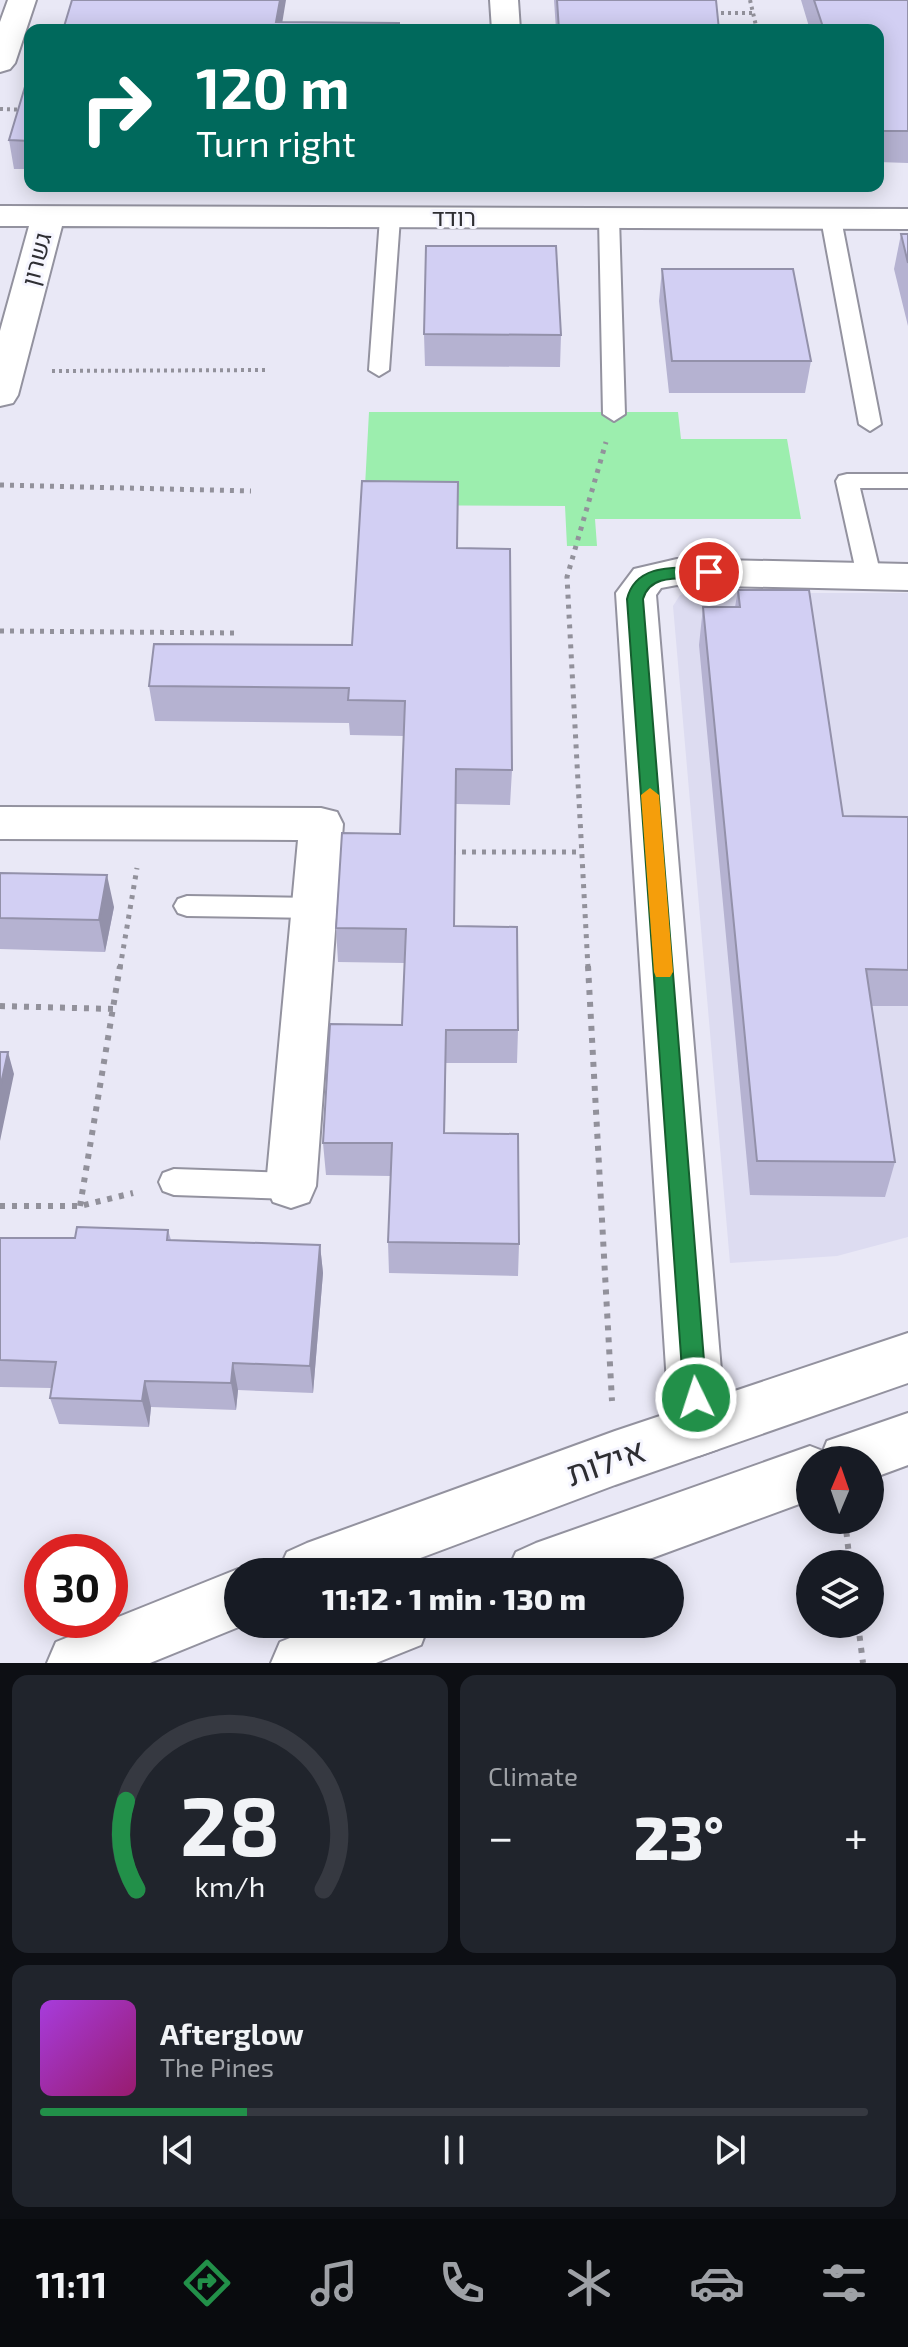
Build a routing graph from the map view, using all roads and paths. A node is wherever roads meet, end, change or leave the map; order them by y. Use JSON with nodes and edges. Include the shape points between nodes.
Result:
{"nodes":[{"id":1,"x":22,"y":0,"type":"edge"},
{"id":2,"x":504,"y":0,"type":"edge"},
{"id":3,"x":750,"y":0,"type":"edge"},
{"id":4,"x":707,"y":13,"type":"edge"},
{"id":5,"x":753,"y":13,"type":"junction"},
{"id":6,"x":506,"y":24,"type":"edge"},
{"id":7,"x":756,"y":24,"type":"edge"},
{"id":8,"x":0,"y":63,"type":"edge"},
{"id":9,"x":0,"y":109,"type":"edge"},
{"id":10,"x":24,"y":110,"type":"edge"},
{"id":11,"x":514,"y":202,"type":"edge"},
{"id":12,"x":0,"y":216,"type":"edge"},
{"id":13,"x":48,"y":216,"type":"junction"},
{"id":14,"x":390,"y":218,"type":"junction"},
{"id":15,"x":609,"y":218,"type":"junction"},
{"id":16,"x":831,"y":219,"type":"junction"},
{"id":17,"x":908,"y":219,"type":"edge"},
{"id":18,"x":11,"y":314,"type":"edge"},
{"id":19,"x":267,"y":370,"type":"dead end"},
{"id":20,"x":379,"y":370,"type":"dead end"},
{"id":21,"x":3,"y":383,"type":"edge"},
{"id":22,"x":614,"y":414,"type":"joint"},
{"id":23,"x":870,"y":424,"type":"dead end"},
{"id":24,"x":908,"y":481,"type":"edge"},
{"id":25,"x":0,"y":485,"type":"edge"},
{"id":26,"x":251,"y":491,"type":"dead end"},
{"id":27,"x":888,"y":577,"type":"edge"},
{"id":28,"x":0,"y":631,"type":"edge"},
{"id":29,"x":238,"y":633,"type":"dead end"},
{"id":30,"x":0,"y":823,"type":"edge"},
{"id":31,"x":144,"y":824,"type":"junction"},
{"id":32,"x":443,"y":852,"type":"edge"},
{"id":33,"x":582,"y":852,"type":"junction"},
{"id":34,"x":187,"y":906,"type":"dead end"},
{"id":35,"x":314,"y":908,"type":"junction"},
{"id":36,"x":0,"y":1006,"type":"edge"},
{"id":37,"x":113,"y":1009,"type":"junction"},
{"id":38,"x":174,"y":1182,"type":"joint"},
{"id":39,"x":291,"y":1186,"type":"joint"},
{"id":40,"x":0,"y":1206,"type":"edge"},
{"id":41,"x":80,"y":1206,"type":"junction"},
{"id":42,"x":908,"y":1358,"type":"edge"},
{"id":43,"x":698,"y":1430,"type":"junction"},
{"id":44,"x":908,"y":1439,"type":"edge"},
{"id":45,"x":884,"y":1447,"type":"edge"},
{"id":46,"x":615,"y":1458,"type":"junction"},
{"id":47,"x":796,"y":1478,"type":"edge"},
{"id":48,"x":345,"y":1558,"type":"edge"},
{"id":49,"x":575,"y":1558,"type":"edge"},
{"id":50,"x":224,"y":1604,"type":"edge"},
{"id":51,"x":364,"y":1638,"type":"edge"},
{"id":52,"x":860,"y":1638,"type":"edge"},
{"id":53,"x":77,"y":1663,"type":"edge"},
{"id":54,"x":301,"y":1663,"type":"edge"},
{"id":55,"x":863,"y":1663,"type":"edge"}],
"edges":[{"from":1,"to":8,"type":"street"},
{"from":2,"to":6,"type":"street"},
{"from":3,"to":5,"type":"path"},
{"from":4,"to":5,"type":"path"},
{"from":5,"to":7,"type":"path"},
{"from":9,"to":10,"type":"path"},
{"from":11,"to":14,"type":"street","name":"רודד"},
{"from":11,"to":15,"type":"street","name":"רודד"},
{"from":12,"to":13,"type":"street","name":"רודד"},
{"from":13,"to":14,"type":"street","name":"רודד"},
{"from":13,"to":18,"type":"street","name":"גשרון"},
{"from":14,"to":20,"type":"lane"},
{"from":15,"to":16,"type":"street","name":"רודד"},
{"from":15,"to":22,"type":"lane"},
{"from":16,"to":17,"type":"street","name":"רודד"},
{"from":16,"to":23,"type":"lane"},
{"from":18,"to":21,"type":"street","name":"גשרון"},
{"from":19,"to":21,"type":"path"},
{"from":22,"to":33,"type":"path","via":[[567,577]]},
{"from":24,"to":27,"type":"lane","via":[[847,481]]},
{"from":25,"to":26,"type":"path"},
{"from":27,"to":43,"type":"street","via":[[677,572],[648,578],[635,599]]},
{"from":28,"to":29,"type":"path"},
{"from":30,"to":31,"type":"street"},
{"from":31,"to":35,"type":"street","via":[[321,824]]},
{"from":31,"to":37,"type":"path"},
{"from":32,"to":33,"type":"path"},
{"from":33,"to":46,"type":"path"},
{"from":34,"to":35,"type":"lane"},
{"from":35,"to":39,"type":"street"},
{"from":36,"to":37,"type":"path"},
{"from":37,"to":41,"type":"path"},
{"from":38,"to":39,"type":"lane"},
{"from":38,"to":41,"type":"path"},
{"from":40,"to":41,"type":"path"},
{"from":42,"to":43,"type":"street","name":"אילות"},
{"from":43,"to":46,"type":"street","name":"אילות"},
{"from":44,"to":45,"type":"street"},
{"from":46,"to":48,"type":"street","name":"אילות"},
{"from":47,"to":49,"type":"street"},
{"from":50,"to":53,"type":"street"},
{"from":51,"to":54,"type":"street"},
{"from":52,"to":55,"type":"path"}]}
